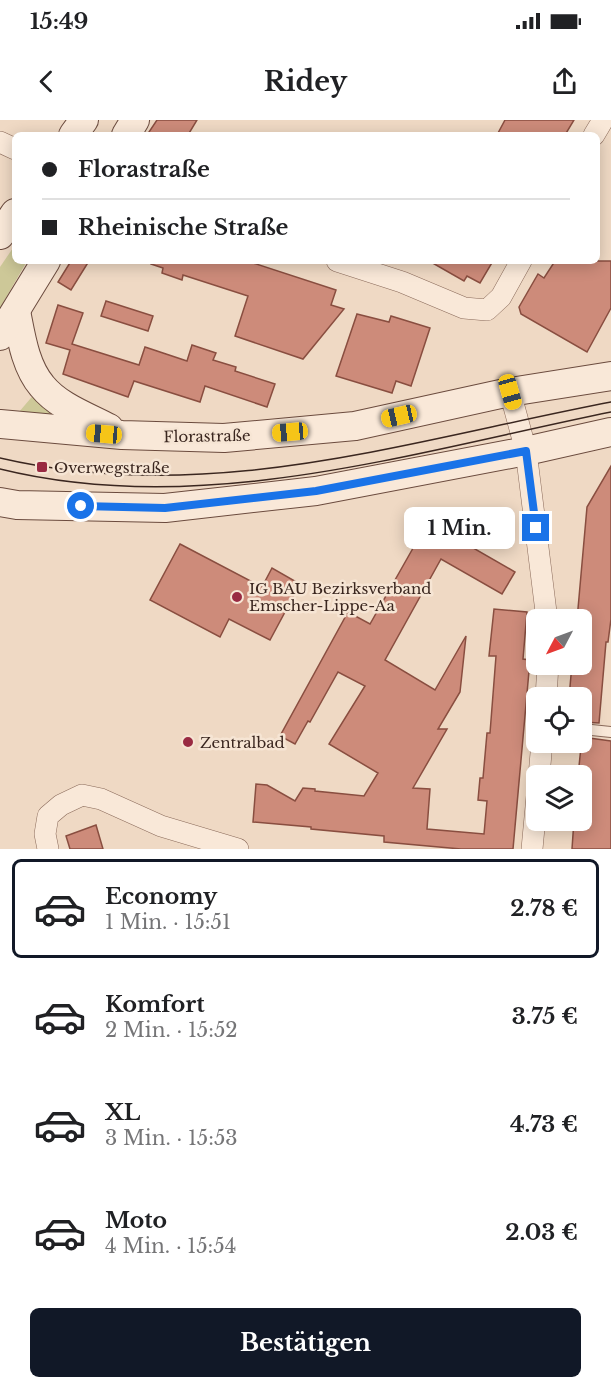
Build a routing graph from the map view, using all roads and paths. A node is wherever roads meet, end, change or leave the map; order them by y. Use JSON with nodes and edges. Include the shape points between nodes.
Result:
{"nodes":[{"id":1,"x":12,"y":217,"type":"edge"},
{"id":2,"x":0,"y":235,"type":"edge"},
{"id":3,"x":44,"y":264,"type":"edge"},
{"id":4,"x":346,"y":264,"type":"edge"},
{"id":5,"x":519,"y":264,"type":"edge"},
{"id":6,"x":16,"y":311,"type":"junction"},
{"id":7,"x":0,"y":336,"type":"edge"},
{"id":8,"x":611,"y":376,"type":"edge"},
{"id":9,"x":510,"y":392,"type":"junction"},
{"id":10,"x":0,"y":424,"type":"edge"},
{"id":11,"x":611,"y":432,"type":"edge"},
{"id":12,"x":122,"y":435,"type":"junction"},
{"id":13,"x":526,"y":451,"type":"junction"},
{"id":14,"x":0,"y":502,"type":"edge"},
{"id":15,"x":546,"y":609,"type":"edge"},
{"id":16,"x":592,"y":730,"type":"edge"},
{"id":17,"x":611,"y":732,"type":"edge"},
{"id":18,"x":534,"y":831,"type":"edge"},
{"id":19,"x":48,"y":849,"type":"edge"},
{"id":20,"x":238,"y":849,"type":"edge"},
{"id":21,"x":532,"y":849,"type":"edge"}],
"edges":[{"from":1,"to":2,"type":"main road"},
{"from":3,"to":6,"type":"main road"},
{"from":4,"to":5,"type":"street","via":[[464,308],[487,310],[501,297]]},
{"from":6,"to":7,"type":"main road"},
{"from":6,"to":12,"type":"main road","name":"Florastraße","via":[[22,344],[42,387],[62,404]]},
{"from":8,"to":9,"type":"main road","name":"Florastraße"},
{"from":9,"to":12,"type":"main road","name":"Florastraße","via":[[355,426],[224,438]]},
{"from":9,"to":13,"type":"street"},
{"from":10,"to":12,"type":"main road","name":"Florastraße"},
{"from":11,"to":13,"type":"main road"},
{"from":13,"to":14,"type":"main road","via":[[316,491],[165,508]]},
{"from":13,"to":15,"type":"street"},
{"from":16,"to":17,"type":"lane"},
{"from":18,"to":21,"type":"street"},
{"from":19,"to":20,"type":"street","via":[[48,816],[82,795],[161,826]]}]}
